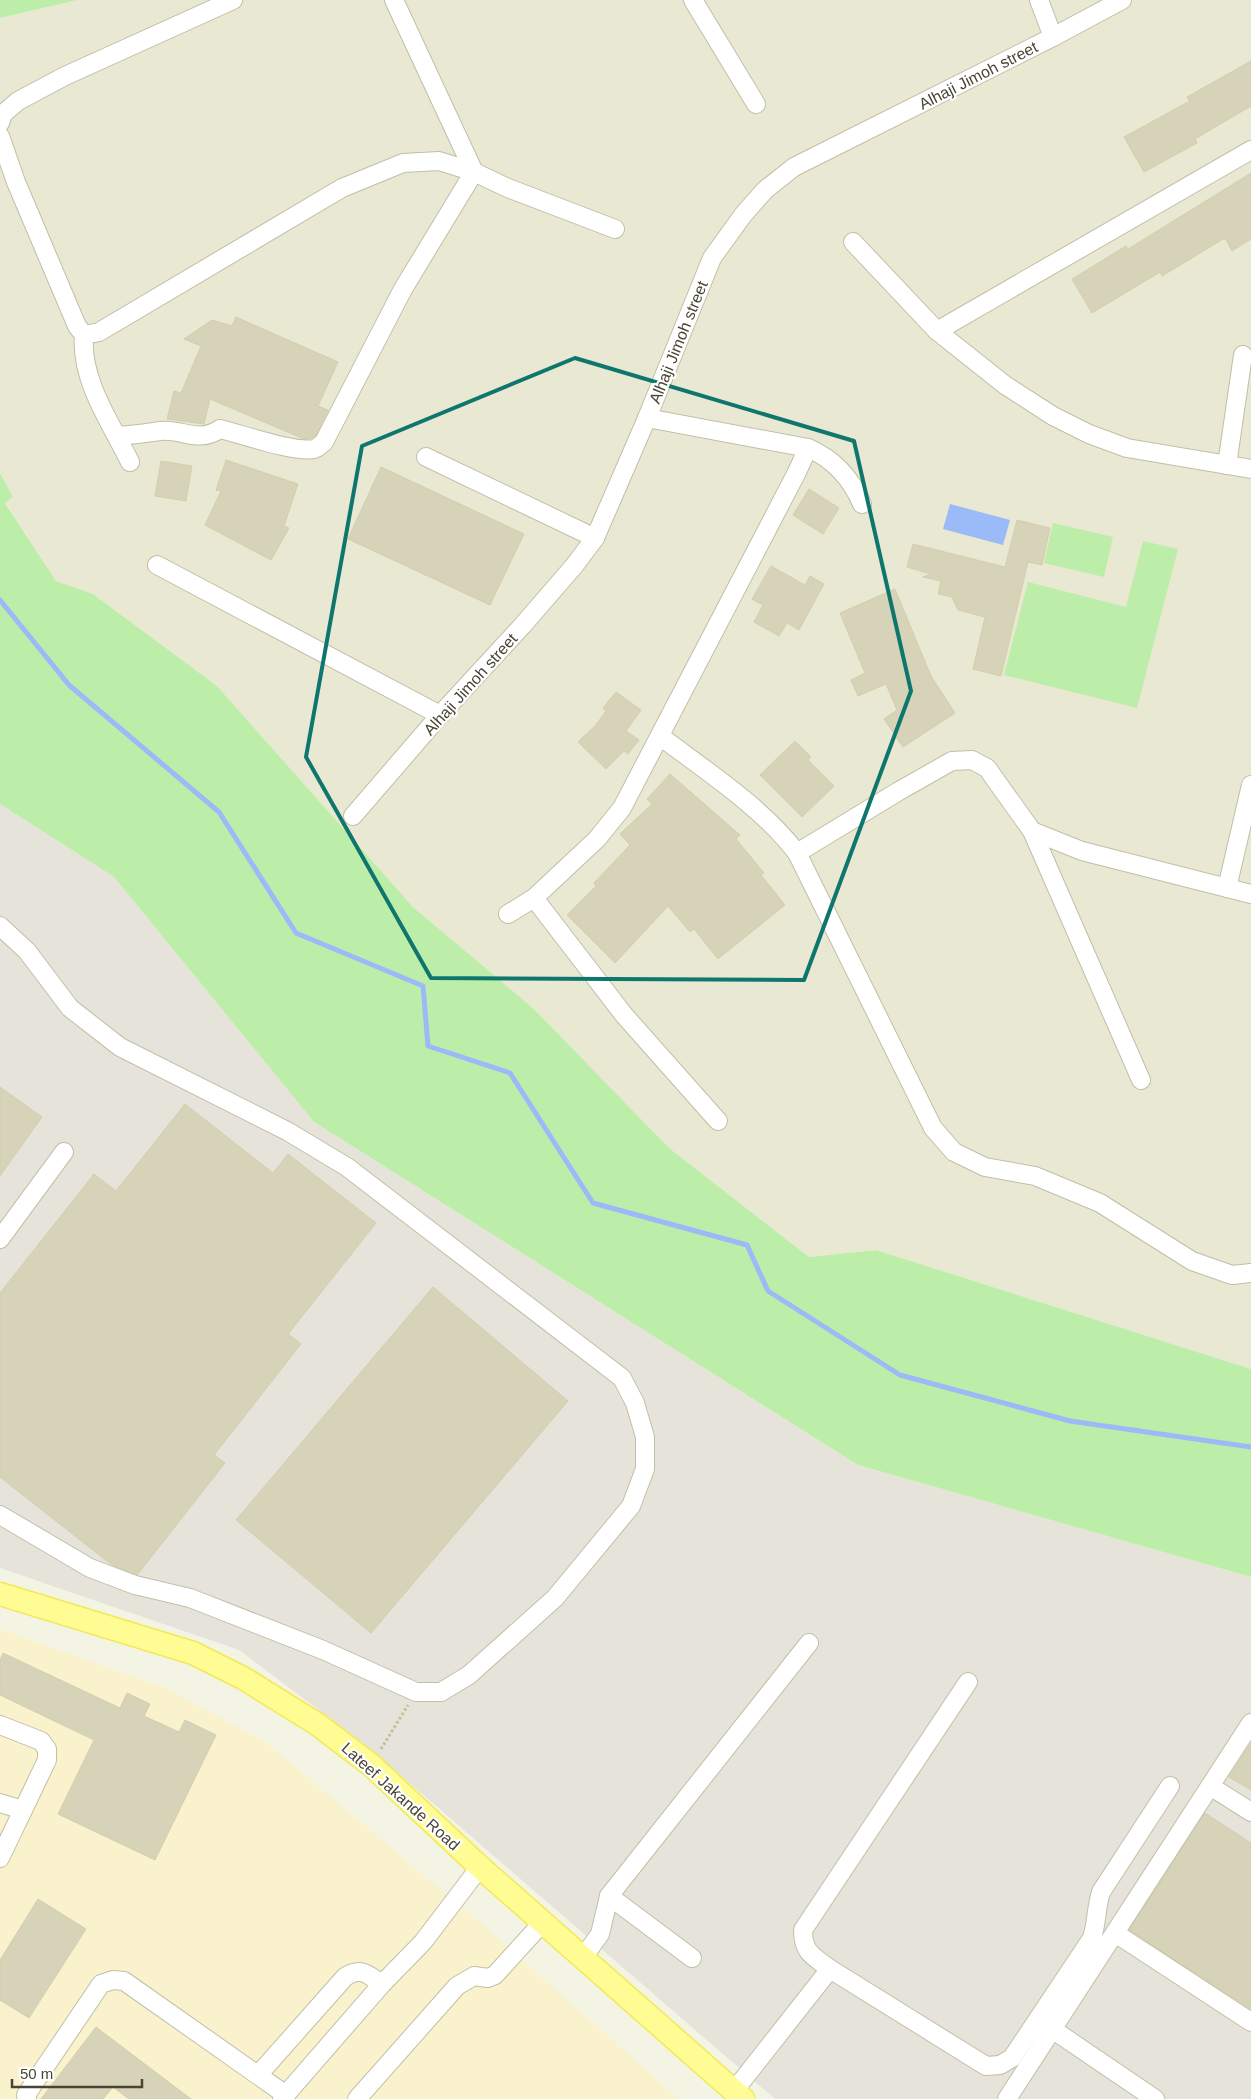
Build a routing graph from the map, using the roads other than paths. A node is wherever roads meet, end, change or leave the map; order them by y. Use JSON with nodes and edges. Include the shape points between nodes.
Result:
{"nodes":[{"id":1,"x":233,"y":0,"type":"edge"},
{"id":2,"x":394,"y":0,"type":"edge"},
{"id":3,"x":693,"y":0,"type":"edge"},
{"id":4,"x":1038,"y":0,"type":"edge"},
{"id":5,"x":1122,"y":0,"type":"edge"},
{"id":6,"x":1054,"y":37,"type":"junction"},
{"id":7,"x":756,"y":104,"type":"dead end"},
{"id":8,"x":0,"y":123,"type":"edge"},
{"id":9,"x":0,"y":136,"type":"edge"},
{"id":10,"x":1251,"y":150,"type":"edge"},
{"id":11,"x":474,"y":172,"type":"junction"},
{"id":12,"x":615,"y":229,"type":"dead end"},
{"id":13,"x":853,"y":242,"type":"dead end"},
{"id":14,"x":937,"y":331,"type":"junction"},
{"id":15,"x":84,"y":335,"type":"junction"},
{"id":16,"x":1243,"y":355,"type":"dead end"},
{"id":17,"x":648,"y":418,"type":"junction"},
{"id":18,"x":117,"y":436,"type":"junction"},
{"id":19,"x":808,"y":448,"type":"junction"},
{"id":20,"x":426,"y":457,"type":"dead end"},
{"id":21,"x":130,"y":462,"type":"dead end"},
{"id":22,"x":1227,"y":464,"type":"junction"},
{"id":23,"x":1251,"y":469,"type":"edge"},
{"id":24,"x":862,"y":504,"type":"dead end"},
{"id":25,"x":595,"y":538,"type":"junction"},
{"id":26,"x":157,"y":566,"type":"dead end"},
{"id":27,"x":440,"y":716,"type":"junction"},
{"id":28,"x":660,"y":736,"type":"junction"},
{"id":29,"x":1251,"y":785,"type":"edge"},
{"id":30,"x":352,"y":816,"type":"dead end"},
{"id":31,"x":1032,"y":830,"type":"junction"},
{"id":32,"x":797,"y":853,"type":"junction"},
{"id":33,"x":1226,"y":888,"type":"junction"},
{"id":34,"x":1251,"y":894,"type":"edge"},
{"id":35,"x":534,"y":898,"type":"junction"},
{"id":36,"x":508,"y":914,"type":"dead end"},
{"id":37,"x":0,"y":926,"type":"edge"},
{"id":38,"x":1141,"y":1080,"type":"dead end"},
{"id":39,"x":718,"y":1121,"type":"dead end"},
{"id":40,"x":64,"y":1152,"type":"dead end"},
{"id":41,"x":0,"y":1238,"type":"edge"},
{"id":42,"x":1251,"y":1273,"type":"edge"},
{"id":43,"x":0,"y":1515,"type":"edge"},
{"id":44,"x":0,"y":1594,"type":"edge"},
{"id":45,"x":809,"y":1643,"type":"dead end"},
{"id":46,"x":968,"y":1682,"type":"dead end"},
{"id":47,"x":1251,"y":1723,"type":"edge"},
{"id":48,"x":0,"y":1725,"type":"edge"},
{"id":49,"x":1170,"y":1786,"type":"dead end"},
{"id":50,"x":1210,"y":1786,"type":"junction"},
{"id":51,"x":0,"y":1803,"type":"edge"},
{"id":52,"x":23,"y":1810,"type":"junction"},
{"id":53,"x":1251,"y":1812,"type":"edge"},
{"id":54,"x":0,"y":1858,"type":"edge"},
{"id":55,"x":480,"y":1867,"type":"junction"},
{"id":56,"x":609,"y":1896,"type":"junction"},
{"id":57,"x":543,"y":1922,"type":"junction"},
{"id":58,"x":1115,"y":1933,"type":"junction"},
{"id":59,"x":692,"y":1958,"type":"dead end"},
{"id":60,"x":582,"y":1959,"type":"junction"},
{"id":61,"x":830,"y":1969,"type":"junction"},
{"id":62,"x":382,"y":1984,"type":"junction"},
{"id":63,"x":1251,"y":2022,"type":"edge"},
{"id":64,"x":1052,"y":2029,"type":"junction"},
{"id":65,"x":258,"y":2074,"type":"junction"},
{"id":66,"x":738,"y":2095,"type":"edge"},
{"id":67,"x":284,"y":2097,"type":"edge"},
{"id":68,"x":27,"y":2099,"type":"edge"},
{"id":69,"x":357,"y":2099,"type":"edge"},
{"id":70,"x":1007,"y":2099,"type":"edge"},
{"id":71,"x":1155,"y":2099,"type":"edge"}],
"edges":[{"from":1,"to":8,"type":"street","via":[[18,101],[2,114]]},
{"from":2,"to":11,"type":"street"},
{"from":3,"to":7,"type":"street"},
{"from":4,"to":6,"type":"street"},
{"from":5,"to":6,"type":"street","name":"Alhaji Jimoh street"},
{"from":6,"to":17,"type":"street","name":"Alhaji Jimoh street","via":[[794,167],[765,190],[712,258]]},
{"from":9,"to":15,"type":"street","via":[[16,182],[77,326]]},
{"from":10,"to":14,"type":"street"},
{"from":11,"to":12,"type":"street"},
{"from":11,"to":15,"type":"street","via":[[439,161],[403,163],[342,188],[99,332]]},
{"from":11,"to":18,"type":"street","via":[[403,289],[324,442],[316,448],[283,445],[220,429],[206,436],[161,431]]},
{"from":13,"to":14,"type":"street"},
{"from":14,"to":22,"type":"street","via":[[1005,384],[1053,416],[1089,434],[1127,448]]},
{"from":15,"to":18,"type":"street","via":[[83,352],[88,379]]},
{"from":16,"to":22,"type":"street"},
{"from":17,"to":19,"type":"street"},
{"from":17,"to":25,"type":"street","name":"Alhaji Jimoh street"},
{"from":18,"to":21,"type":"street"},
{"from":19,"to":24,"type":"street","via":[[824,455],[843,472]]},
{"from":19,"to":28,"type":"street"},
{"from":20,"to":25,"type":"street"},
{"from":22,"to":23,"type":"street"},
{"from":25,"to":27,"type":"street","name":"Alhaji Jimoh street","via":[[522,626]]},
{"from":26,"to":27,"type":"street"},
{"from":27,"to":30,"type":"street","name":"Alhaji Jimoh street"},
{"from":28,"to":32,"type":"street","via":[[782,834]]},
{"from":28,"to":35,"type":"street","via":[[622,808],[597,839]]},
{"from":29,"to":33,"type":"street"},
{"from":31,"to":32,"type":"street","via":[[987,768],[972,760],[952,761]]},
{"from":31,"to":33,"type":"street","via":[[1082,850]]},
{"from":31,"to":38,"type":"street"},
{"from":32,"to":42,"type":"street","via":[[933,1128],[954,1152],[985,1167],[1035,1176],[1100,1203],[1192,1260],[1232,1274]]},
{"from":33,"to":34,"type":"street"},
{"from":35,"to":36,"type":"street"},
{"from":35,"to":39,"type":"street","via":[[624,1015]]},
{"from":37,"to":43,"type":"street","via":[[27,951],[70,1008],[120,1048],[287,1130],[347,1167],[622,1378],[635,1403],[645,1437],[645,1470],[632,1506],[555,1598],[469,1675],[441,1692],[416,1692],[323,1650],[199,1601],[90,1568]]},
{"from":40,"to":41,"type":"street"},
{"from":44,"to":55,"type":"main road","name":"Lateef Jakande Road","via":[[193,1653],[280,1699],[371,1765]]},
{"from":45,"to":56,"type":"street"},
{"from":46,"to":61,"type":"street","via":[[803,1930],[803,1944],[811,1955]]},
{"from":47,"to":50,"type":"street"},
{"from":48,"to":52,"type":"street","via":[[41,1741],[47,1749],[47,1760]]},
{"from":49,"to":61,"type":"street","via":[[1101,1892],[1092,1938],[1012,2058],[1000,2065],[986,2066]]},
{"from":50,"to":53,"type":"street"},
{"from":50,"to":58,"type":"street"},
{"from":51,"to":52,"type":"street"},
{"from":52,"to":54,"type":"street"},
{"from":55,"to":57,"type":"main road","name":"Lateef Jakande Road"},
{"from":55,"to":62,"type":"street","via":[[423,1942]]},
{"from":56,"to":59,"type":"street"},
{"from":56,"to":60,"type":"street","via":[[600,1934]]},
{"from":57,"to":60,"type":"main road","name":"Lateef Jakande Road"},
{"from":57,"to":69,"type":"street","via":[[495,1975],[488,1978],[474,1976],[457,1986]]},
{"from":58,"to":63,"type":"street"},
{"from":58,"to":64,"type":"street"},
{"from":60,"to":66,"type":"main road","name":"Lateef Jakande Road"},
{"from":61,"to":66,"type":"street"},
{"from":62,"to":65,"type":"street","via":[[362,1971],[354,1971],[345,1977]]},
{"from":62,"to":67,"type":"street"},
{"from":64,"to":70,"type":"street"},
{"from":64,"to":71,"type":"street"},
{"from":65,"to":67,"type":"street"},
{"from":65,"to":68,"type":"street","via":[[124,1981],[113,1980],[102,1984],[26,2095]]}]}
